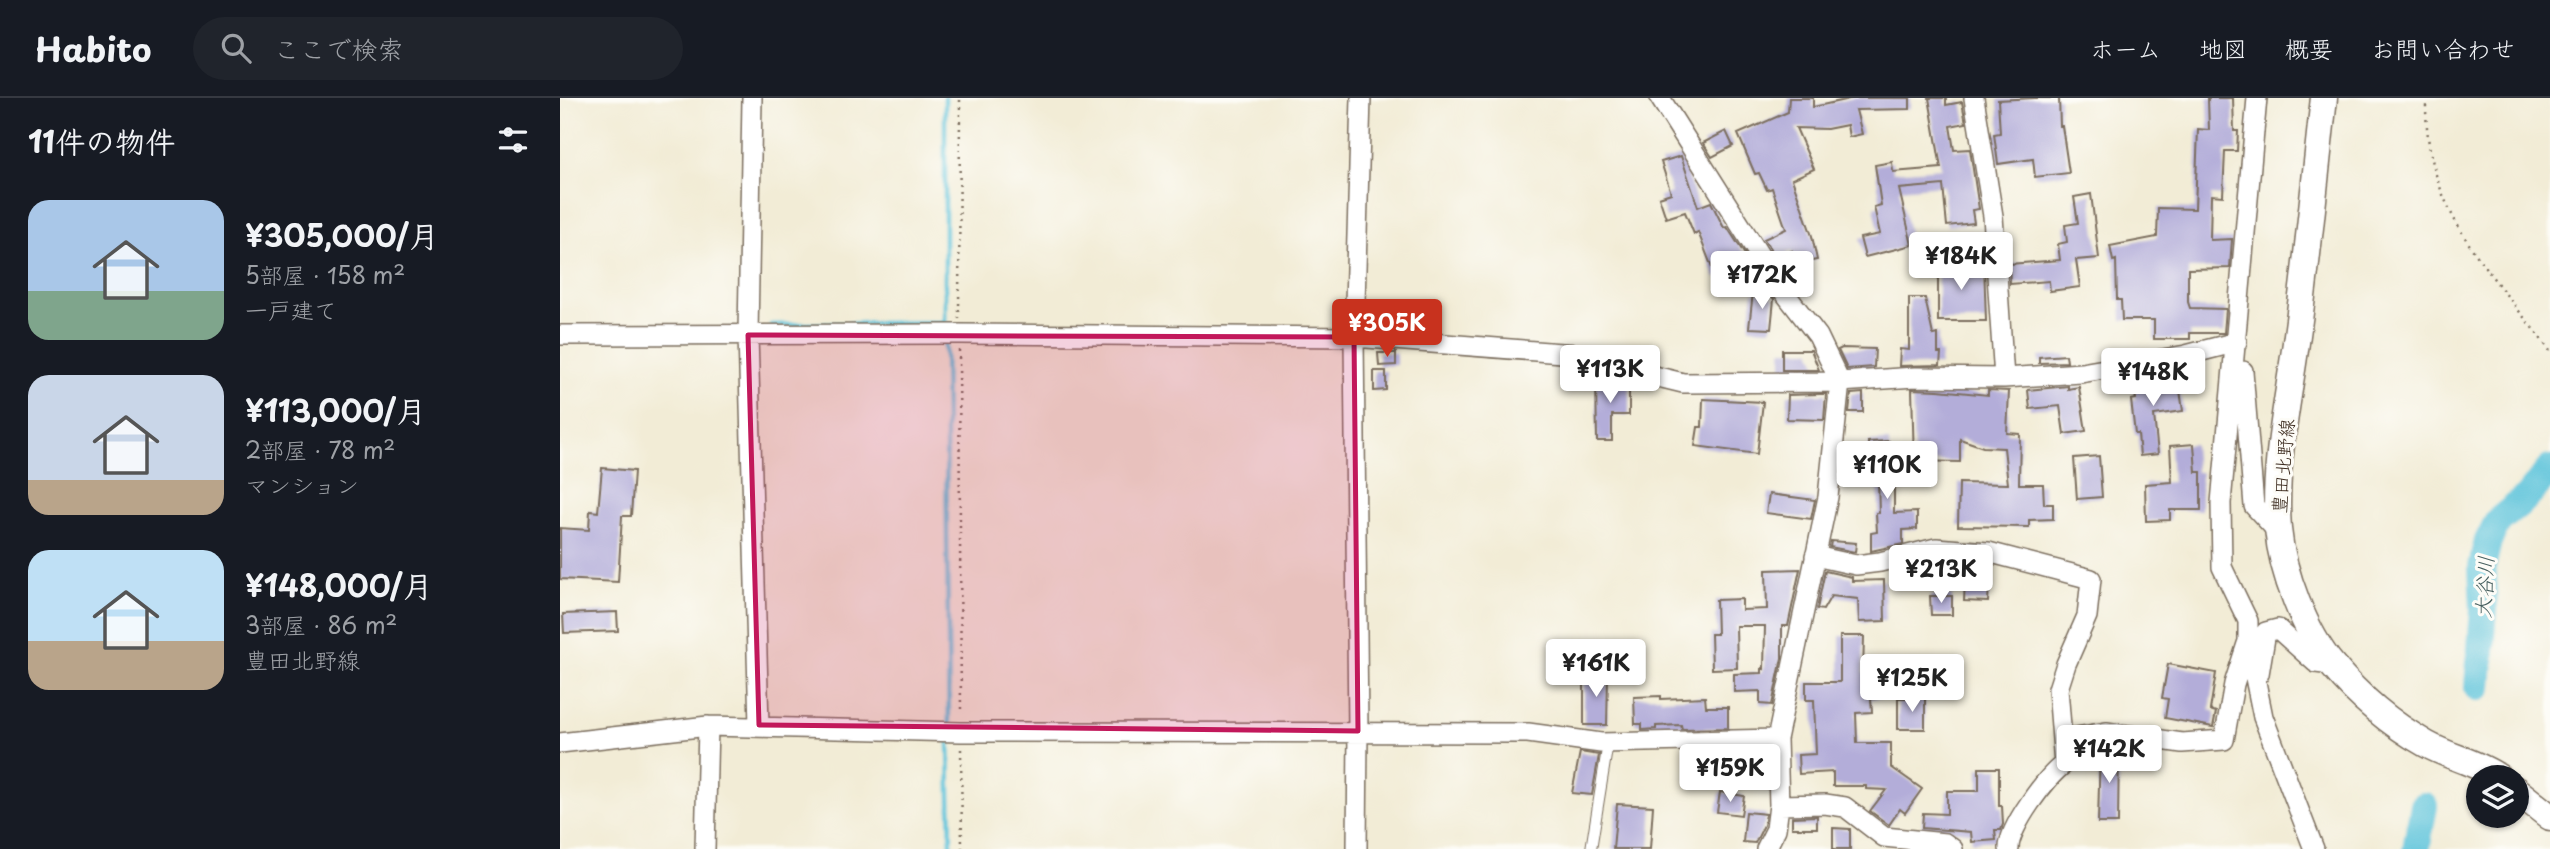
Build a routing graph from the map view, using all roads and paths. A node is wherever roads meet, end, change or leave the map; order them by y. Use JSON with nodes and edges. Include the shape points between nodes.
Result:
{"nodes":[{"id":1,"x":752,"y":98,"type":"edge"},
{"id":2,"x":960,"y":98,"type":"edge"},
{"id":3,"x":1361,"y":98,"type":"edge"},
{"id":4,"x":1660,"y":98,"type":"edge"},
{"id":5,"x":1974,"y":98,"type":"edge"},
{"id":6,"x":2257,"y":98,"type":"edge"},
{"id":7,"x":2324,"y":98,"type":"edge"},
{"id":8,"x":2426,"y":98,"type":"edge"},
{"id":9,"x":959,"y":334,"type":"junction"},
{"id":10,"x":560,"y":335,"type":"edge"},
{"id":11,"x":748,"y":335,"type":"junction"},
{"id":12,"x":1354,"y":337,"type":"junction"},
{"id":13,"x":2237,"y":342,"type":"junction"},
{"id":14,"x":2550,"y":351,"type":"edge"},
{"id":15,"x":2004,"y":378,"type":"junction"},
{"id":16,"x":1840,"y":382,"type":"junction"},
{"id":17,"x":2278,"y":533,"type":"junction"},
{"id":18,"x":1815,"y":556,"type":"junction"},
{"id":19,"x":2248,"y":643,"type":"junction"},
{"id":20,"x":2332,"y":665,"type":"junction"},
{"id":21,"x":2257,"y":689,"type":"junction"},
{"id":22,"x":758,"y":725,"type":"junction"},
{"id":23,"x":708,"y":726,"type":"junction"},
{"id":24,"x":961,"y":732,"type":"junction"},
{"id":25,"x":1359,"y":732,"type":"junction"},
{"id":26,"x":1777,"y":739,"type":"junction"},
{"id":27,"x":2064,"y":740,"type":"junction"},
{"id":28,"x":560,"y":743,"type":"edge"},
{"id":29,"x":1608,"y":743,"type":"junction"},
{"id":30,"x":2476,"y":765,"type":"edge"},
{"id":31,"x":2529,"y":800,"type":"edge"},
{"id":32,"x":1779,"y":805,"type":"junction"},
{"id":33,"x":2550,"y":817,"type":"edge"},
{"id":34,"x":1880,"y":841,"type":"edge"},
{"id":35,"x":705,"y":849,"type":"edge"},
{"id":36,"x":962,"y":849,"type":"edge"},
{"id":37,"x":1357,"y":849,"type":"edge"},
{"id":38,"x":1591,"y":849,"type":"edge"},
{"id":39,"x":1766,"y":849,"type":"edge"},
{"id":40,"x":1953,"y":849,"type":"edge"},
{"id":41,"x":2010,"y":849,"type":"edge"},
{"id":42,"x":2314,"y":849,"type":"edge"}],
"edges":[{"from":1,"to":11,"type":"street"},
{"from":2,"to":9,"type":"path"},
{"from":3,"to":12,"type":"street"},
{"from":4,"to":16,"type":"street","via":[[1777,283],[1818,336]]},
{"from":5,"to":15,"type":"street","via":[[1993,216]]},
{"from":6,"to":13,"type":"street"},
{"from":7,"to":17,"type":"main road","name":"豊田北野線","via":[[2279,471]]},
{"from":8,"to":14,"type":"path","via":[[2431,158],[2441,193],[2486,271]]},
{"from":9,"to":11,"type":"street"},
{"from":9,"to":12,"type":"street"},
{"from":9,"to":24,"type":"path"},
{"from":10,"to":11,"type":"street"},
{"from":11,"to":22,"type":"street"},
{"from":12,"to":16,"type":"street","via":[[1575,354],[1683,383]]},
{"from":12,"to":25,"type":"street"},
{"from":13,"to":15,"type":"street","via":[[2081,373]]},
{"from":13,"to":17,"type":"street","via":[[2254,506]]},
{"from":13,"to":19,"type":"street","via":[[2221,503],[2222,567],[2248,621]]},
{"from":15,"to":16,"type":"street"},
{"from":16,"to":18,"type":"street","via":[[1828,497]]},
{"from":17,"to":20,"type":"main road","name":"豊田北野線","via":[[2300,610]]},
{"from":18,"to":26,"type":"street"},
{"from":18,"to":27,"type":"street","via":[[1856,565],[1936,548],[1988,552],[2091,579],[2087,616],[2059,689]]},
{"from":19,"to":21,"type":"street"},
{"from":19,"to":27,"type":"street","via":[[2234,684],[2224,740],[2182,743],[2106,732]]},
{"from":20,"to":21,"type":"street","via":[[2316,663],[2278,629],[2266,632]]},
{"from":20,"to":30,"type":"main road","name":"豊田北野線","via":[[2389,719],[2427,744]]},
{"from":21,"to":42,"type":"street","via":[[2263,717]]},
{"from":22,"to":23,"type":"street"},
{"from":22,"to":24,"type":"street"},
{"from":23,"to":28,"type":"street"},
{"from":23,"to":35,"type":"street"},
{"from":24,"to":25,"type":"street"},
{"from":24,"to":36,"type":"path"},
{"from":25,"to":29,"type":"street","via":[[1528,733]]},
{"from":25,"to":37,"type":"street"},
{"from":26,"to":29,"type":"street"},
{"from":26,"to":32,"type":"street"},
{"from":27,"to":41,"type":"street","via":[[2064,764],[2026,810],[2009,841]]},
{"from":29,"to":38,"type":"lane"},
{"from":31,"to":33,"type":"main road"},
{"from":32,"to":34,"type":"street","via":[[1845,807]]},
{"from":32,"to":39,"type":"street","via":[[1776,829]]},
{"from":34,"to":40,"type":"street","via":[[1884,837],[1945,843]]}]}
